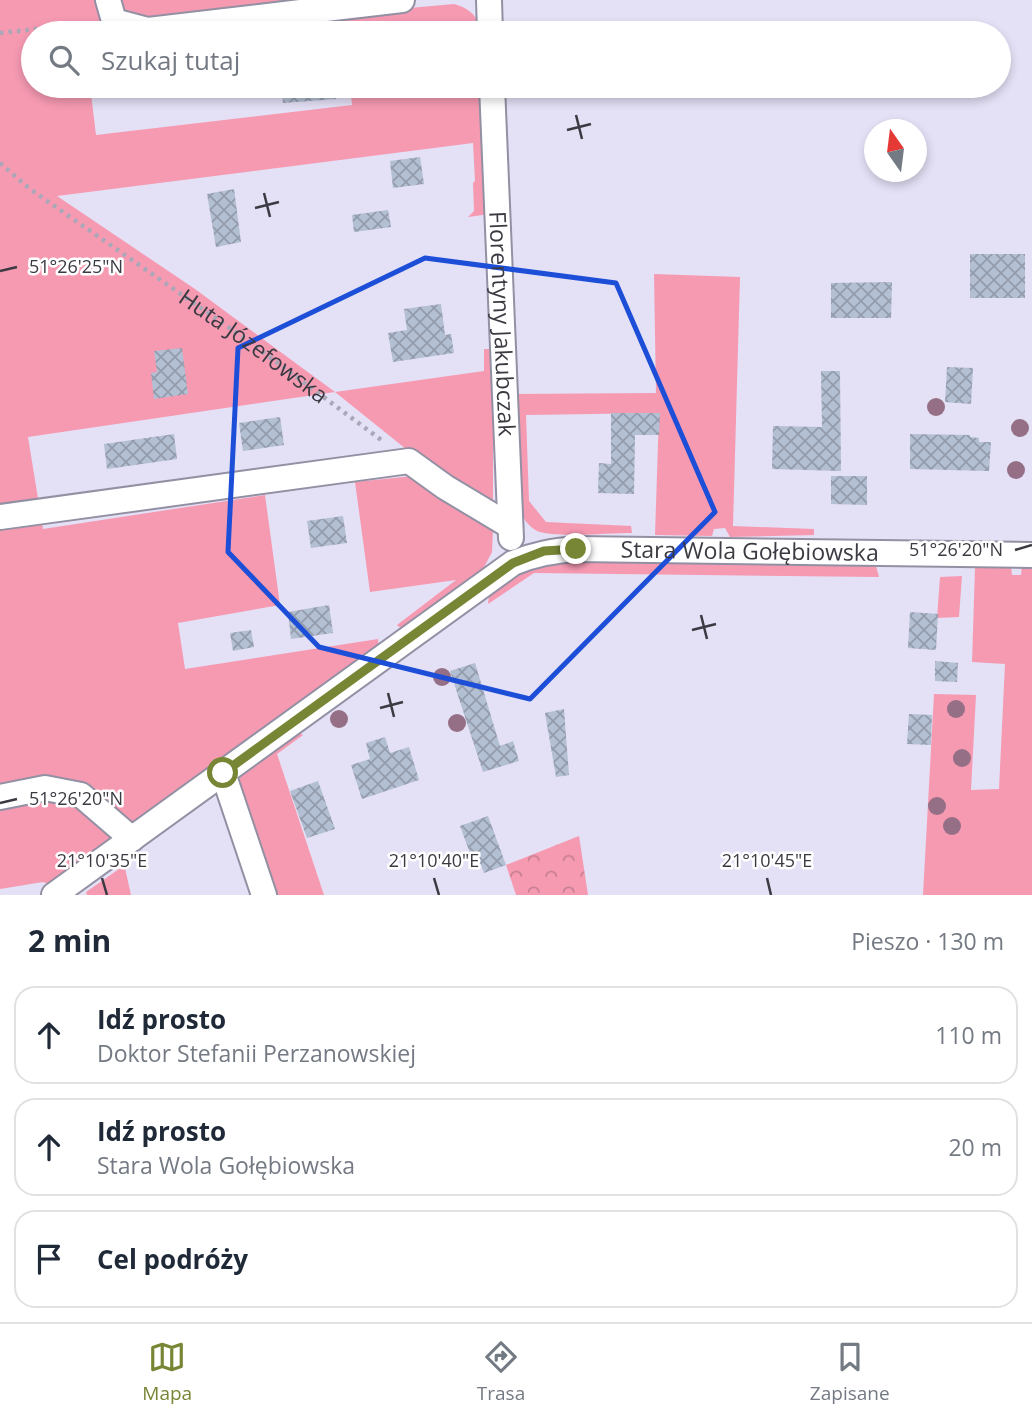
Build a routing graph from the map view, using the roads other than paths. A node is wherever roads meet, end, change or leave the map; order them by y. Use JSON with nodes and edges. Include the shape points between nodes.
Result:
{"nodes":[{"id":1,"x":402,"y":0,"type":"edge"},
{"id":2,"x":489,"y":0,"type":"edge"},
{"id":3,"x":111,"y":10,"type":"edge"},
{"id":4,"x":131,"y":21,"type":"edge"},
{"id":5,"x":224,"y":21,"type":"edge"},
{"id":6,"x":490,"y":21,"type":"edge"},
{"id":7,"x":492,"y":98,"type":"edge"},
{"id":8,"x":0,"y":517,"type":"edge"},
{"id":9,"x":510,"y":526,"type":"junction"},
{"id":10,"x":1032,"y":555,"type":"edge"},
{"id":11,"x":513,"y":563,"type":"junction"},
{"id":12,"x":223,"y":773,"type":"junction"},
{"id":13,"x":0,"y":797,"type":"edge"},
{"id":14,"x":132,"y":839,"type":"junction"},
{"id":15,"x":54,"y":895,"type":"edge"},
{"id":16,"x":264,"y":895,"type":"edge"}],
"edges":[{"from":1,"to":5,"type":"street"},
{"from":2,"to":6,"type":"street"},
{"from":3,"to":4,"type":"street"},
{"from":7,"to":9,"type":"street","name":"Florentyny Jakubczak"},
{"from":8,"to":9,"type":"street","via":[[409,461]]},
{"from":9,"to":11,"type":"street","name":"Florentyny Jakubczak"},
{"from":10,"to":11,"type":"street","name":"Stara Wola Gołębiowska","via":[[576,549],[544,551]]},
{"from":11,"to":12,"type":"street","name":"Stara Wola Gołębiowska"},
{"from":12,"to":14,"type":"street","name":"Stara Wola Gołębiowska"},
{"from":12,"to":16,"type":"street"},
{"from":13,"to":14,"type":"street","via":[[46,788],[81,795]]},
{"from":14,"to":15,"type":"street","name":"Stara Wola Gołębiowska"}]}
